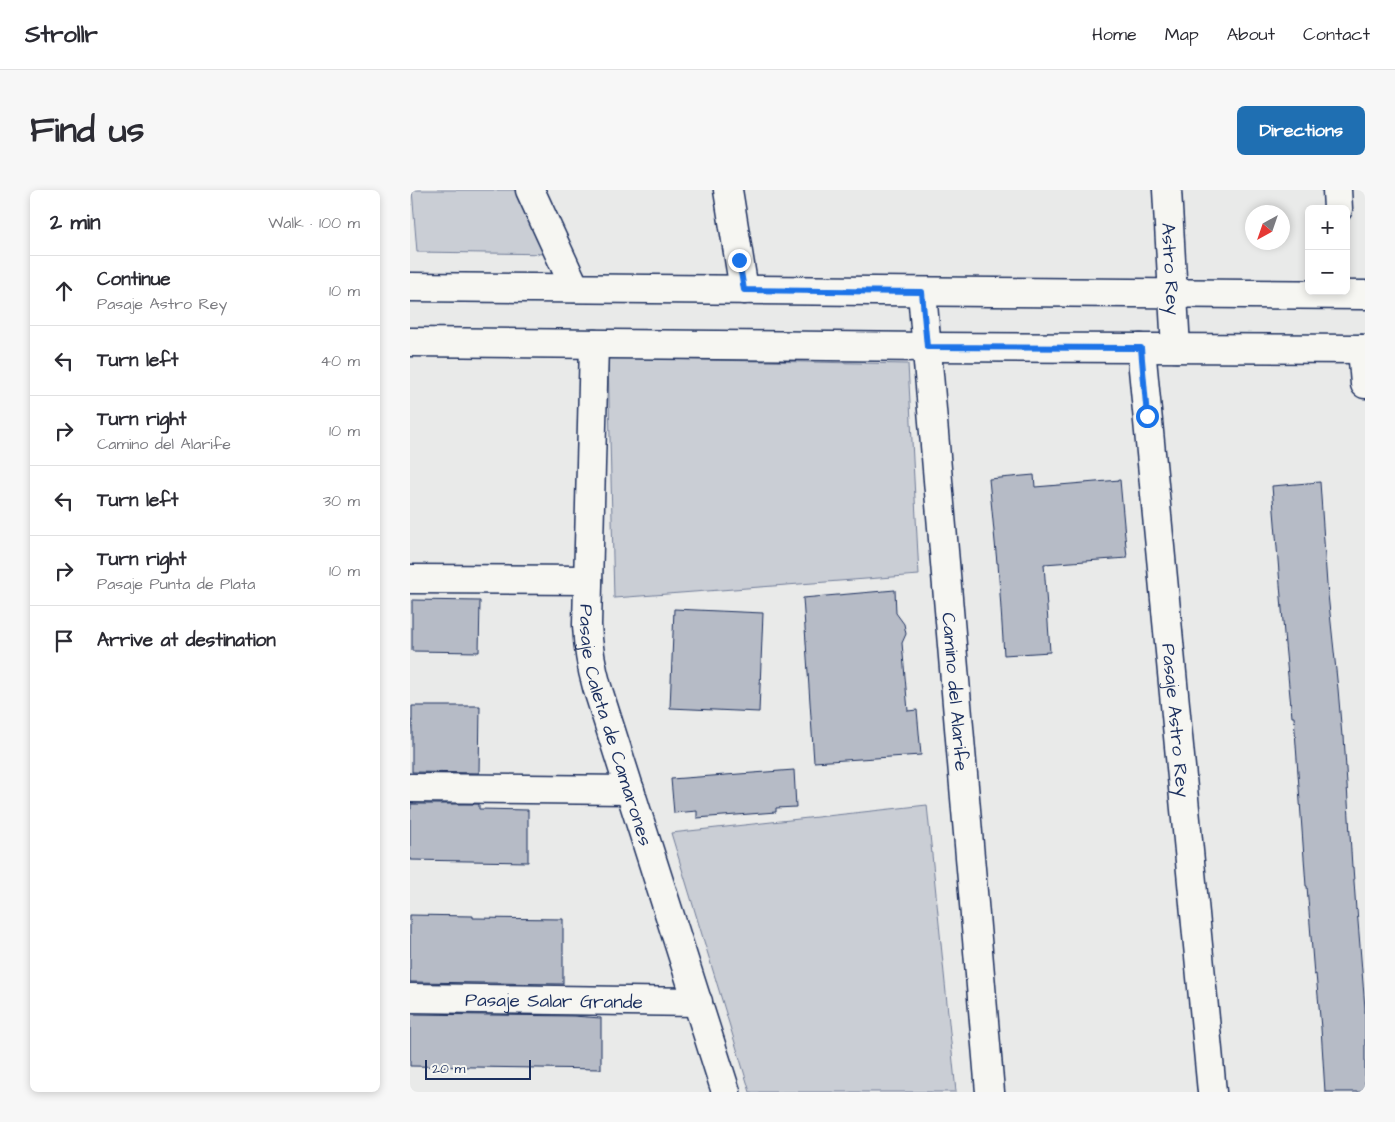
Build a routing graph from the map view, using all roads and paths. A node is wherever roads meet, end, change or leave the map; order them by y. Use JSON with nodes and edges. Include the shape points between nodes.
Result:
{"nodes":[{"id":1,"x":530,"y":190,"type":"edge"},
{"id":2,"x":728,"y":190,"type":"edge"},
{"id":3,"x":1167,"y":190,"type":"edge"},
{"id":4,"x":1337,"y":190,"type":"edge"},
{"id":5,"x":1338,"y":205,"type":"edge"},
{"id":6,"x":410,"y":287,"type":"edge"},
{"id":7,"x":575,"y":288,"type":"junction"},
{"id":8,"x":744,"y":290,"type":"junction"},
{"id":9,"x":922,"y":292,"type":"junction"},
{"id":10,"x":1305,"y":293,"type":"edge"},
{"id":11,"x":1173,"y":294,"type":"junction"},
{"id":12,"x":410,"y":342,"type":"edge"},
{"id":13,"x":594,"y":344,"type":"junction"},
{"id":14,"x":927,"y":347,"type":"junction"},
{"id":15,"x":1141,"y":348,"type":"junction"},
{"id":16,"x":1176,"y":348,"type":"junction"},
{"id":17,"x":1364,"y":349,"type":"edge"},
{"id":18,"x":1365,"y":384,"type":"edge"},
{"id":19,"x":410,"y":579,"type":"edge"},
{"id":20,"x":588,"y":580,"type":"junction"},
{"id":21,"x":410,"y":788,"type":"edge"},
{"id":22,"x":630,"y":790,"type":"junction"},
{"id":23,"x":410,"y":998,"type":"edge"},
{"id":24,"x":698,"y":1002,"type":"junction"},
{"id":25,"x":726,"y":1092,"type":"edge"},
{"id":26,"x":990,"y":1092,"type":"edge"},
{"id":27,"x":1212,"y":1092,"type":"edge"}],
"edges":[{"from":1,"to":7,"type":"street"},
{"from":2,"to":8,"type":"street"},
{"from":3,"to":11,"type":"street","name":"Astro Rey"},
{"from":4,"to":5,"type":"street"},
{"from":6,"to":7,"type":"street"},
{"from":7,"to":8,"type":"street"},
{"from":8,"to":9,"type":"street"},
{"from":9,"to":11,"type":"street"},
{"from":9,"to":14,"type":"street","name":"Camino del Alarife"},
{"from":10,"to":11,"type":"street"},
{"from":11,"to":16,"type":"street","name":"Astro Rey"},
{"from":12,"to":13,"type":"street"},
{"from":13,"to":14,"type":"street"},
{"from":13,"to":20,"type":"street","name":"Pasaje Caleta de Camarones"},
{"from":14,"to":15,"type":"street"},
{"from":14,"to":26,"type":"street","name":"Camino del Alarife"},
{"from":15,"to":16,"type":"street"},
{"from":15,"to":27,"type":"street","name":"Pasaje Astro Rey"},
{"from":16,"to":17,"type":"street"},
{"from":17,"to":18,"type":"street"},
{"from":19,"to":20,"type":"street"},
{"from":20,"to":22,"type":"street","name":"Pasaje Caleta de Camarones","via":[[588,647],[592,668]]},
{"from":21,"to":22,"type":"street"},
{"from":22,"to":24,"type":"street","name":"Pasaje Caleta de Camarones"},
{"from":23,"to":24,"type":"street","name":"Pasaje Salar Grande"},
{"from":24,"to":25,"type":"street","name":"Pasaje Caleta de Camarones"}]}
